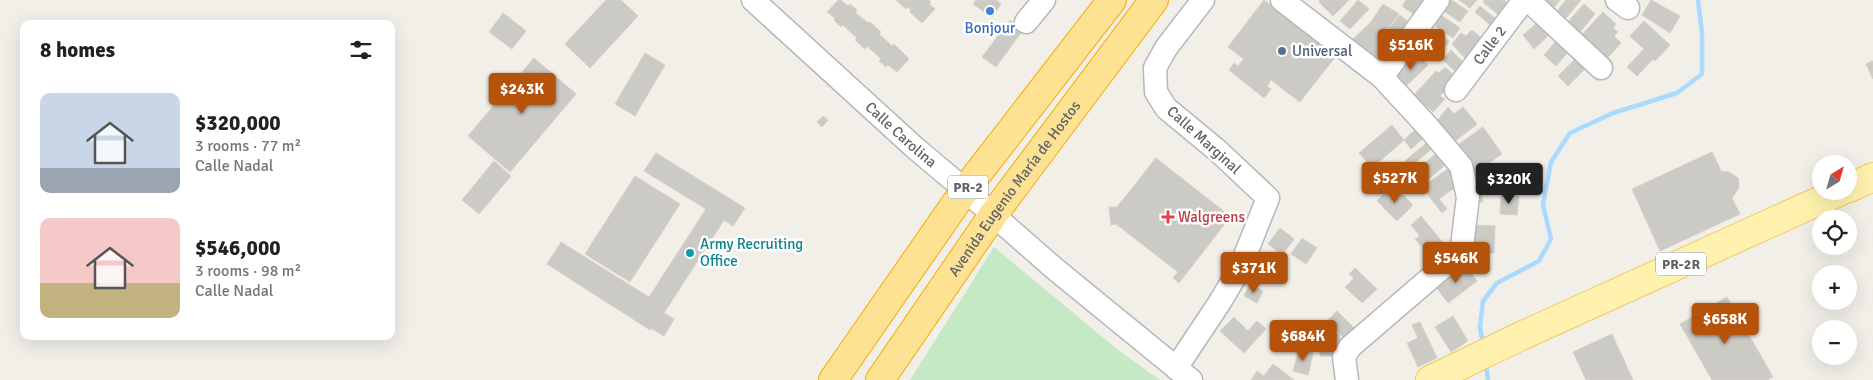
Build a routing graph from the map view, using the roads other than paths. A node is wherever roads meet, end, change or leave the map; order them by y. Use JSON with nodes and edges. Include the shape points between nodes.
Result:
{"nodes":[{"id":1,"x":1044,"y":0,"type":"edge"},
{"id":2,"x":1112,"y":0,"type":"edge"},
{"id":3,"x":1154,"y":0,"type":"edge"},
{"id":4,"x":1203,"y":0,"type":"edge"},
{"id":5,"x":1282,"y":0,"type":"edge"},
{"id":6,"x":1438,"y":0,"type":"edge"},
{"id":7,"x":1524,"y":0,"type":"edge"},
{"id":8,"x":1528,"y":0,"type":"edge"},
{"id":9,"x":763,"y":3,"type":"edge"},
{"id":10,"x":1026,"y":22,"type":"dead end"},
{"id":11,"x":1601,"y":68,"type":"dead end"},
{"id":12,"x":1382,"y":77,"type":"junction"},
{"id":13,"x":1456,"y":90,"type":"dead end"},
{"id":14,"x":1873,"y":177,"type":"edge"},
{"id":15,"x":1858,"y":184,"type":"edge"},
{"id":16,"x":966,"y":190,"type":"junction"},
{"id":17,"x":1821,"y":200,"type":"edge"},
{"id":18,"x":993,"y":215,"type":"junction"},
{"id":19,"x":1183,"y":374,"type":"edge"},
{"id":20,"x":1442,"y":374,"type":"edge"},
{"id":21,"x":833,"y":380,"type":"edge"},
{"id":22,"x":880,"y":380,"type":"edge"},
{"id":23,"x":1347,"y":380,"type":"edge"}],
"edges":[{"from":1,"to":10,"type":"street"},
{"from":2,"to":16,"type":"highway","number":"PR-2"},
{"from":3,"to":18,"type":"highway","name":"Avenida Eugenio María de Hostos","number":"PR-2"},
{"from":4,"to":19,"type":"street","name":"Calle Marginal","via":[[1166,48],[1155,68],[1156,92],[1166,108],[1268,198],[1240,268]]},
{"from":5,"to":12,"type":"street"},
{"from":6,"to":12,"type":"street"},
{"from":7,"to":13,"type":"street","name":"Calle 2"},
{"from":8,"to":11,"type":"street"},
{"from":9,"to":16,"type":"street","name":"Calle Carolina","via":[[914,147]]},
{"from":12,"to":23,"type":"street","via":[[1461,166],[1468,197],[1462,246],[1456,256],[1350,346],[1344,357]]},
{"from":14,"to":15,"type":"main road"},
{"from":16,"to":18,"type":"street","name":"Calle Carolina"},
{"from":16,"to":21,"type":"highway","number":"PR-2"},
{"from":17,"to":20,"type":"main road","number":"PR-2R"},
{"from":18,"to":19,"type":"street","name":"Calle Carolina"},
{"from":18,"to":22,"type":"highway","name":"Avenida Eugenio María de Hostos","number":"PR-2"}]}
